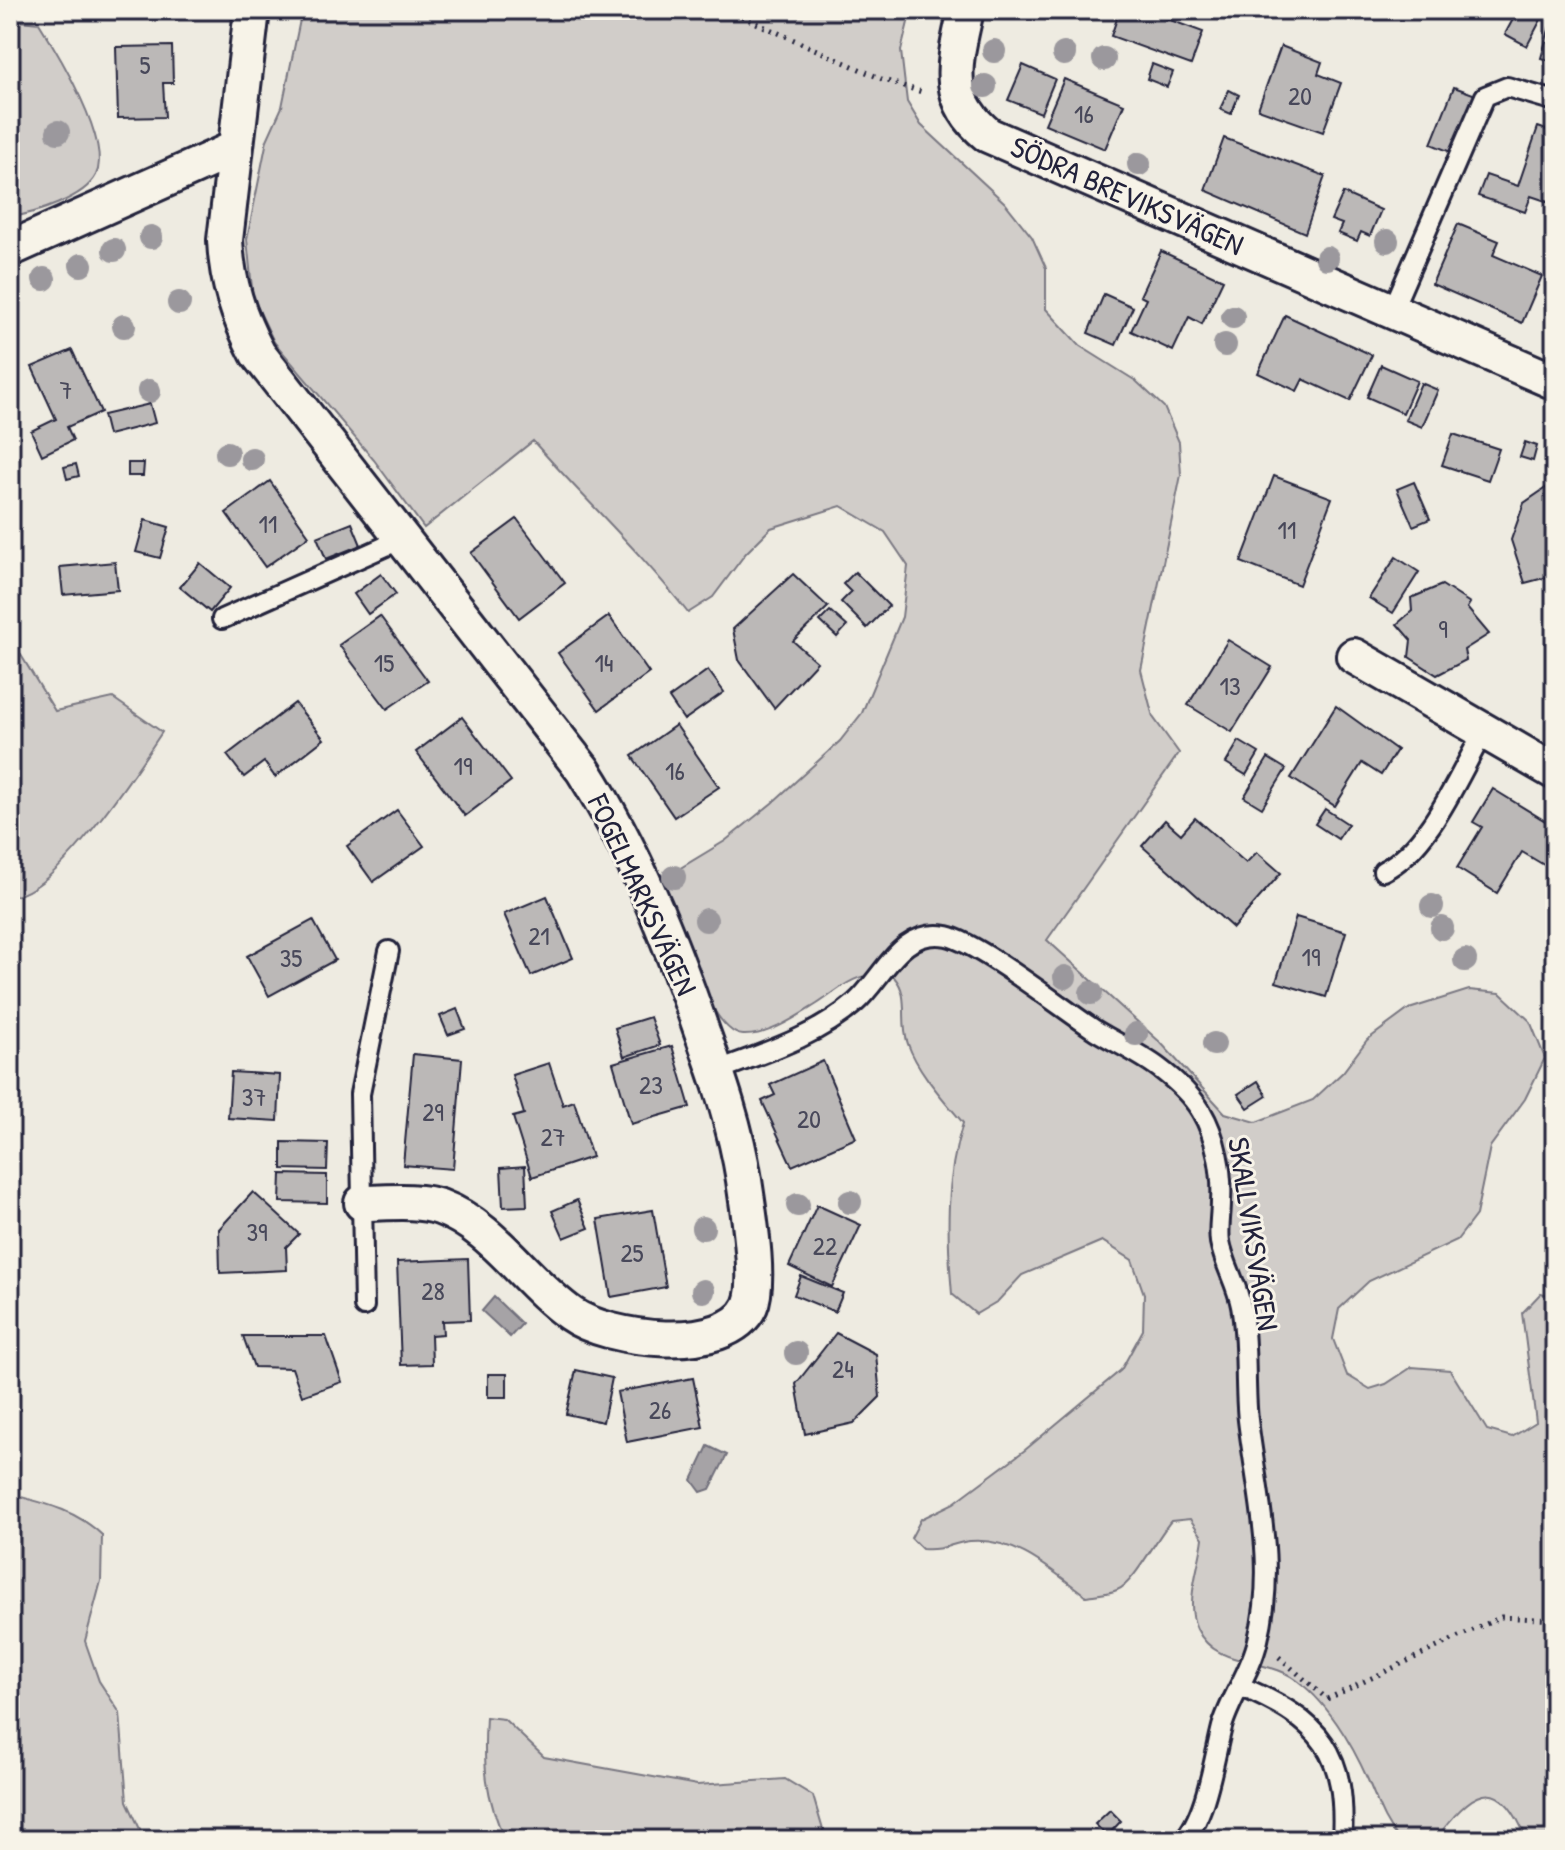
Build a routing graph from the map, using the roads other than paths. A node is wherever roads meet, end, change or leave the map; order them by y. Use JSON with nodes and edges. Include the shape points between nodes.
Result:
{"nodes":[{"id":1,"x":252,"y":10,"type":"edge"},
{"id":2,"x":966,"y":10,"type":"edge"},
{"id":3,"x":1555,"y":101,"type":"edge"},
{"id":4,"x":234,"y":149,"type":"junction"},
{"id":5,"x":10,"y":249,"type":"edge"},
{"id":6,"x":1392,"y":311,"type":"junction"},
{"id":7,"x":1555,"y":382,"type":"edge"},
{"id":8,"x":404,"y":538,"type":"junction"},
{"id":9,"x":222,"y":619,"type":"dead end"},
{"id":10,"x":1354,"y":656,"type":"dead end"},
{"id":11,"x":1484,"y":731,"type":"junction"},
{"id":12,"x":1555,"y":772,"type":"edge"},
{"id":13,"x":1383,"y":871,"type":"dead end"},
{"id":14,"x":389,"y":951,"type":"dead end"},
{"id":15,"x":716,"y":1071,"type":"junction"},
{"id":16,"x":362,"y":1203,"type":"junction"},
{"id":17,"x":364,"y":1306,"type":"dead end"},
{"id":18,"x":1242,"y":1687,"type":"junction"},
{"id":19,"x":1183,"y":1840,"type":"edge"},
{"id":20,"x":1342,"y":1840,"type":"edge"}],
"edges":[{"from":1,"to":4,"type":"street","name":"FOGELMARKSVÄGEN"},
{"from":2,"to":6,"type":"street","name":"SÖDRA BREVIKSVÄGEN","via":[[955,62],[960,104],[988,135]]},
{"from":3,"to":6,"type":"lane","via":[[1507,87],[1485,96]]},
{"from":4,"to":5,"type":"street"},
{"from":4,"to":8,"type":"street","name":"FOGELMARKSVÄGEN","via":[[225,240],[227,269],[243,325],[258,354]]},
{"from":6,"to":7,"type":"street","name":"SÖDRA BREVIKSVÄGEN"},
{"from":8,"to":9,"type":"lane"},
{"from":8,"to":15,"type":"street","name":"FOGELMARKSVÄGEN","via":[[604,803],[657,914]]},
{"from":10,"to":11,"type":"street"},
{"from":11,"to":12,"type":"street"},
{"from":11,"to":13,"type":"lane","via":[[1418,844],[1403,861]]},
{"from":14,"to":16,"type":"lane","via":[[360,1094]]},
{"from":15,"to":16,"type":"street","name":"FOGELMARKSVÄGEN","via":[[737,1137],[754,1289],[741,1319],[716,1332],[645,1338],[589,1325],[460,1217],[415,1202]]},
{"from":15,"to":18,"type":"lane","name":"SKALLVIKSVÄGEN","via":[[833,1019],[856,1002],[905,946],[917,939],[947,936],[1178,1083],[1202,1113],[1218,1158],[1219,1237],[1241,1306],[1249,1424],[1261,1488],[1267,1570],[1258,1640]]},
{"from":16,"to":17,"type":"lane"},
{"from":18,"to":19,"type":"lane","name":"SKALLVIKSVÄGEN","via":[[1225,1718],[1197,1821]]},
{"from":18,"to":20,"type":"lane","via":[[1272,1700],[1316,1732],[1333,1755],[1341,1780]]}]}
